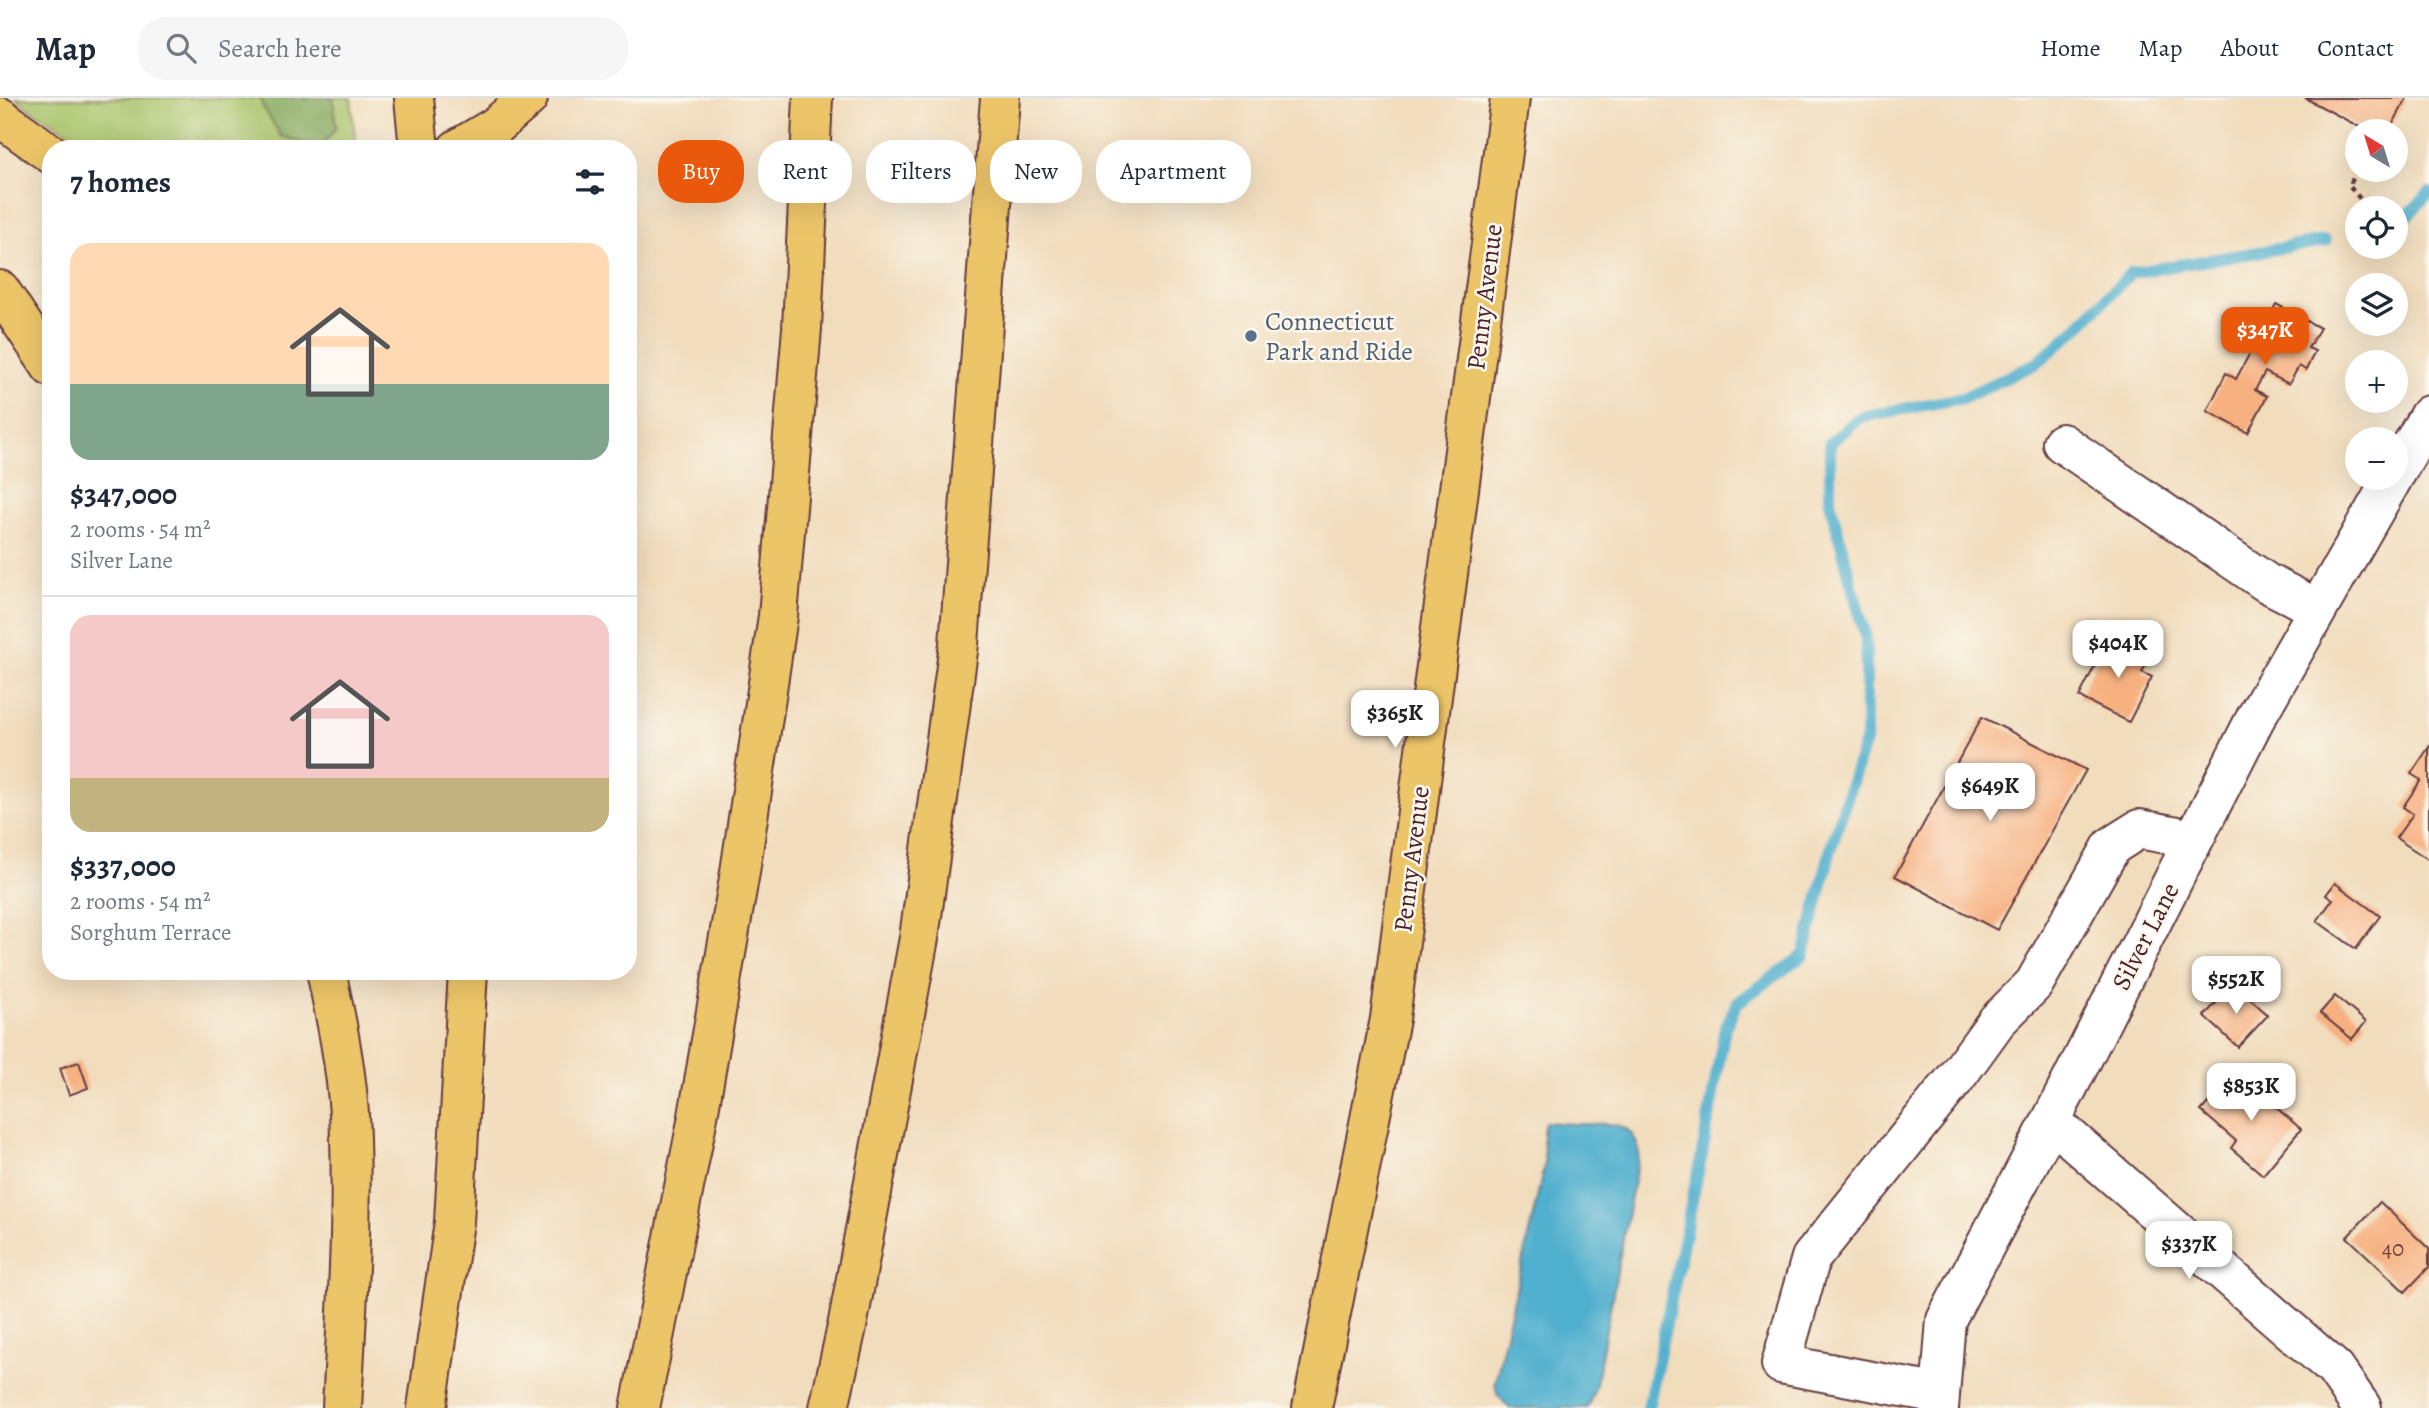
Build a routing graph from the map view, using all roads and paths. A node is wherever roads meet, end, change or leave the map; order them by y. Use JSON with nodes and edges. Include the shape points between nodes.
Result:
{"nodes":[{"id":1,"x":414,"y":98,"type":"edge"},
{"id":2,"x":528,"y":98,"type":"edge"},
{"id":3,"x":813,"y":98,"type":"edge"},
{"id":4,"x":1000,"y":98,"type":"edge"},
{"id":5,"x":1510,"y":98,"type":"edge"},
{"id":6,"x":0,"y":117,"type":"edge"},
{"id":7,"x":418,"y":140,"type":"edge"},
{"id":8,"x":472,"y":140,"type":"edge"},
{"id":9,"x":42,"y":147,"type":"edge"},
{"id":10,"x":2351,"y":182,"type":"edge"},
{"id":11,"x":2358,"y":196,"type":"edge"},
{"id":12,"x":0,"y":290,"type":"edge"},
{"id":13,"x":42,"y":353,"type":"edge"},
{"id":14,"x":2429,"y":415,"type":"edge"},
{"id":15,"x":2062,"y":443,"type":"dead end"},
{"id":16,"x":2408,"y":452,"type":"edge"},
{"id":17,"x":2386,"y":490,"type":"edge"},
{"id":18,"x":2318,"y":609,"type":"junction"},
{"id":19,"x":2194,"y":839,"type":"junction"},
{"id":20,"x":328,"y":980,"type":"edge"},
{"id":21,"x":467,"y":980,"type":"edge"},
{"id":22,"x":2051,"y":1121,"type":"junction"},
{"id":23,"x":1939,"y":1401,"type":"edge"},
{"id":24,"x":342,"y":1408,"type":"edge"},
{"id":25,"x":427,"y":1408,"type":"edge"},
{"id":26,"x":639,"y":1408,"type":"edge"},
{"id":27,"x":829,"y":1408,"type":"edge"},
{"id":28,"x":1312,"y":1408,"type":"edge"},
{"id":29,"x":2362,"y":1408,"type":"edge"}],
"edges":[{"from":1,"to":7,"type":"main road"},
{"from":2,"to":8,"type":"main road"},
{"from":3,"to":26,"type":"main road","via":[[802,328],[778,616],[697,1122]]},
{"from":4,"to":27,"type":"main road","via":[[959,644],[919,938]]},
{"from":5,"to":28,"type":"main road","name":"Penny Avenue","via":[[1390,1019]]},
{"from":6,"to":9,"type":"main road"},
{"from":10,"to":11,"type":"path","via":[[2349,186]]},
{"from":12,"to":13,"type":"main road"},
{"from":14,"to":16,"type":"street"},
{"from":15,"to":18,"type":"street","via":[[2267,583]]},
{"from":17,"to":18,"type":"street","name":"Silver Lane"},
{"from":18,"to":19,"type":"street","name":"Silver Lane"},
{"from":19,"to":22,"type":"street","name":"Silver Lane"},
{"from":19,"to":23,"type":"street","via":[[2139,829],[2112,846],[2034,984],[1997,1021],[1811,1258],[1781,1364]]},
{"from":20,"to":24,"type":"main road","via":[[348,1112],[350,1202]]},
{"from":21,"to":25,"type":"main road","via":[[454,1222]]},
{"from":22,"to":23,"type":"street","name":"Silver Lane","via":[[1946,1320]]},
{"from":22,"to":29,"type":"street","via":[[2334,1369]]}]}
